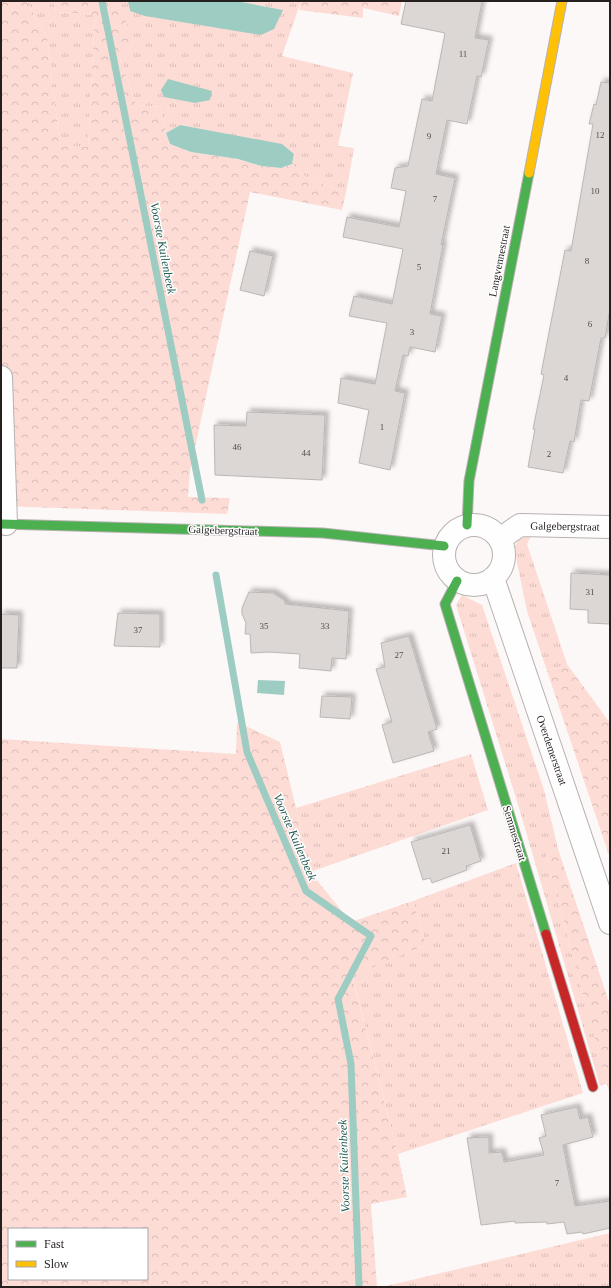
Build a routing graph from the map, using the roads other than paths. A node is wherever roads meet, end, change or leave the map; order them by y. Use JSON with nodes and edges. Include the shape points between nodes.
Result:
{"nodes":[{"id":1,"x":562,"y":1,"type":"edge"},
{"id":2,"x":1,"y":377,"type":"edge"},
{"id":3,"x":3,"y":524,"type":"edge"},
{"id":4,"x":467,"y":525,"type":"junction"},
{"id":5,"x":610,"y":527,"type":"edge"},
{"id":6,"x":500,"y":539,"type":"junction"},
{"id":7,"x":444,"y":546,"type":"junction"},
{"id":8,"x":493,"y":578,"type":"junction"},
{"id":9,"x":457,"y":581,"type":"junction"},
{"id":10,"x":610,"y":923,"type":"edge"},
{"id":11,"x":593,"y":1087,"type":"dead end"}],
"edges":[{"from":1,"to":4,"type":"street","name":"Langvennestraat","via":[[469,481]]},
{"from":2,"to":3,"type":"street"},
{"from":3,"to":7,"type":"street","name":"Galgebergstraat","via":[[323,533]]},
{"from":4,"to":6,"type":"street","via":[[479,525],[491,530]]},
{"from":4,"to":7,"type":"street","via":[[449,537]]},
{"from":5,"to":6,"type":"street","name":"Galgebergstraat","via":[[520,525]]},
{"from":6,"to":8,"type":"street","via":[[504,549],[504,560]]},
{"from":7,"to":9,"type":"street","via":[[443,559],[448,572]]},
{"from":8,"to":9,"type":"street","via":[[485,584],[476,586]]},
{"from":8,"to":10,"type":"street","name":"Overdemerstraat"},
{"from":9,"to":11,"type":"street","name":"Semmestraat","via":[[445,604]]}]}
